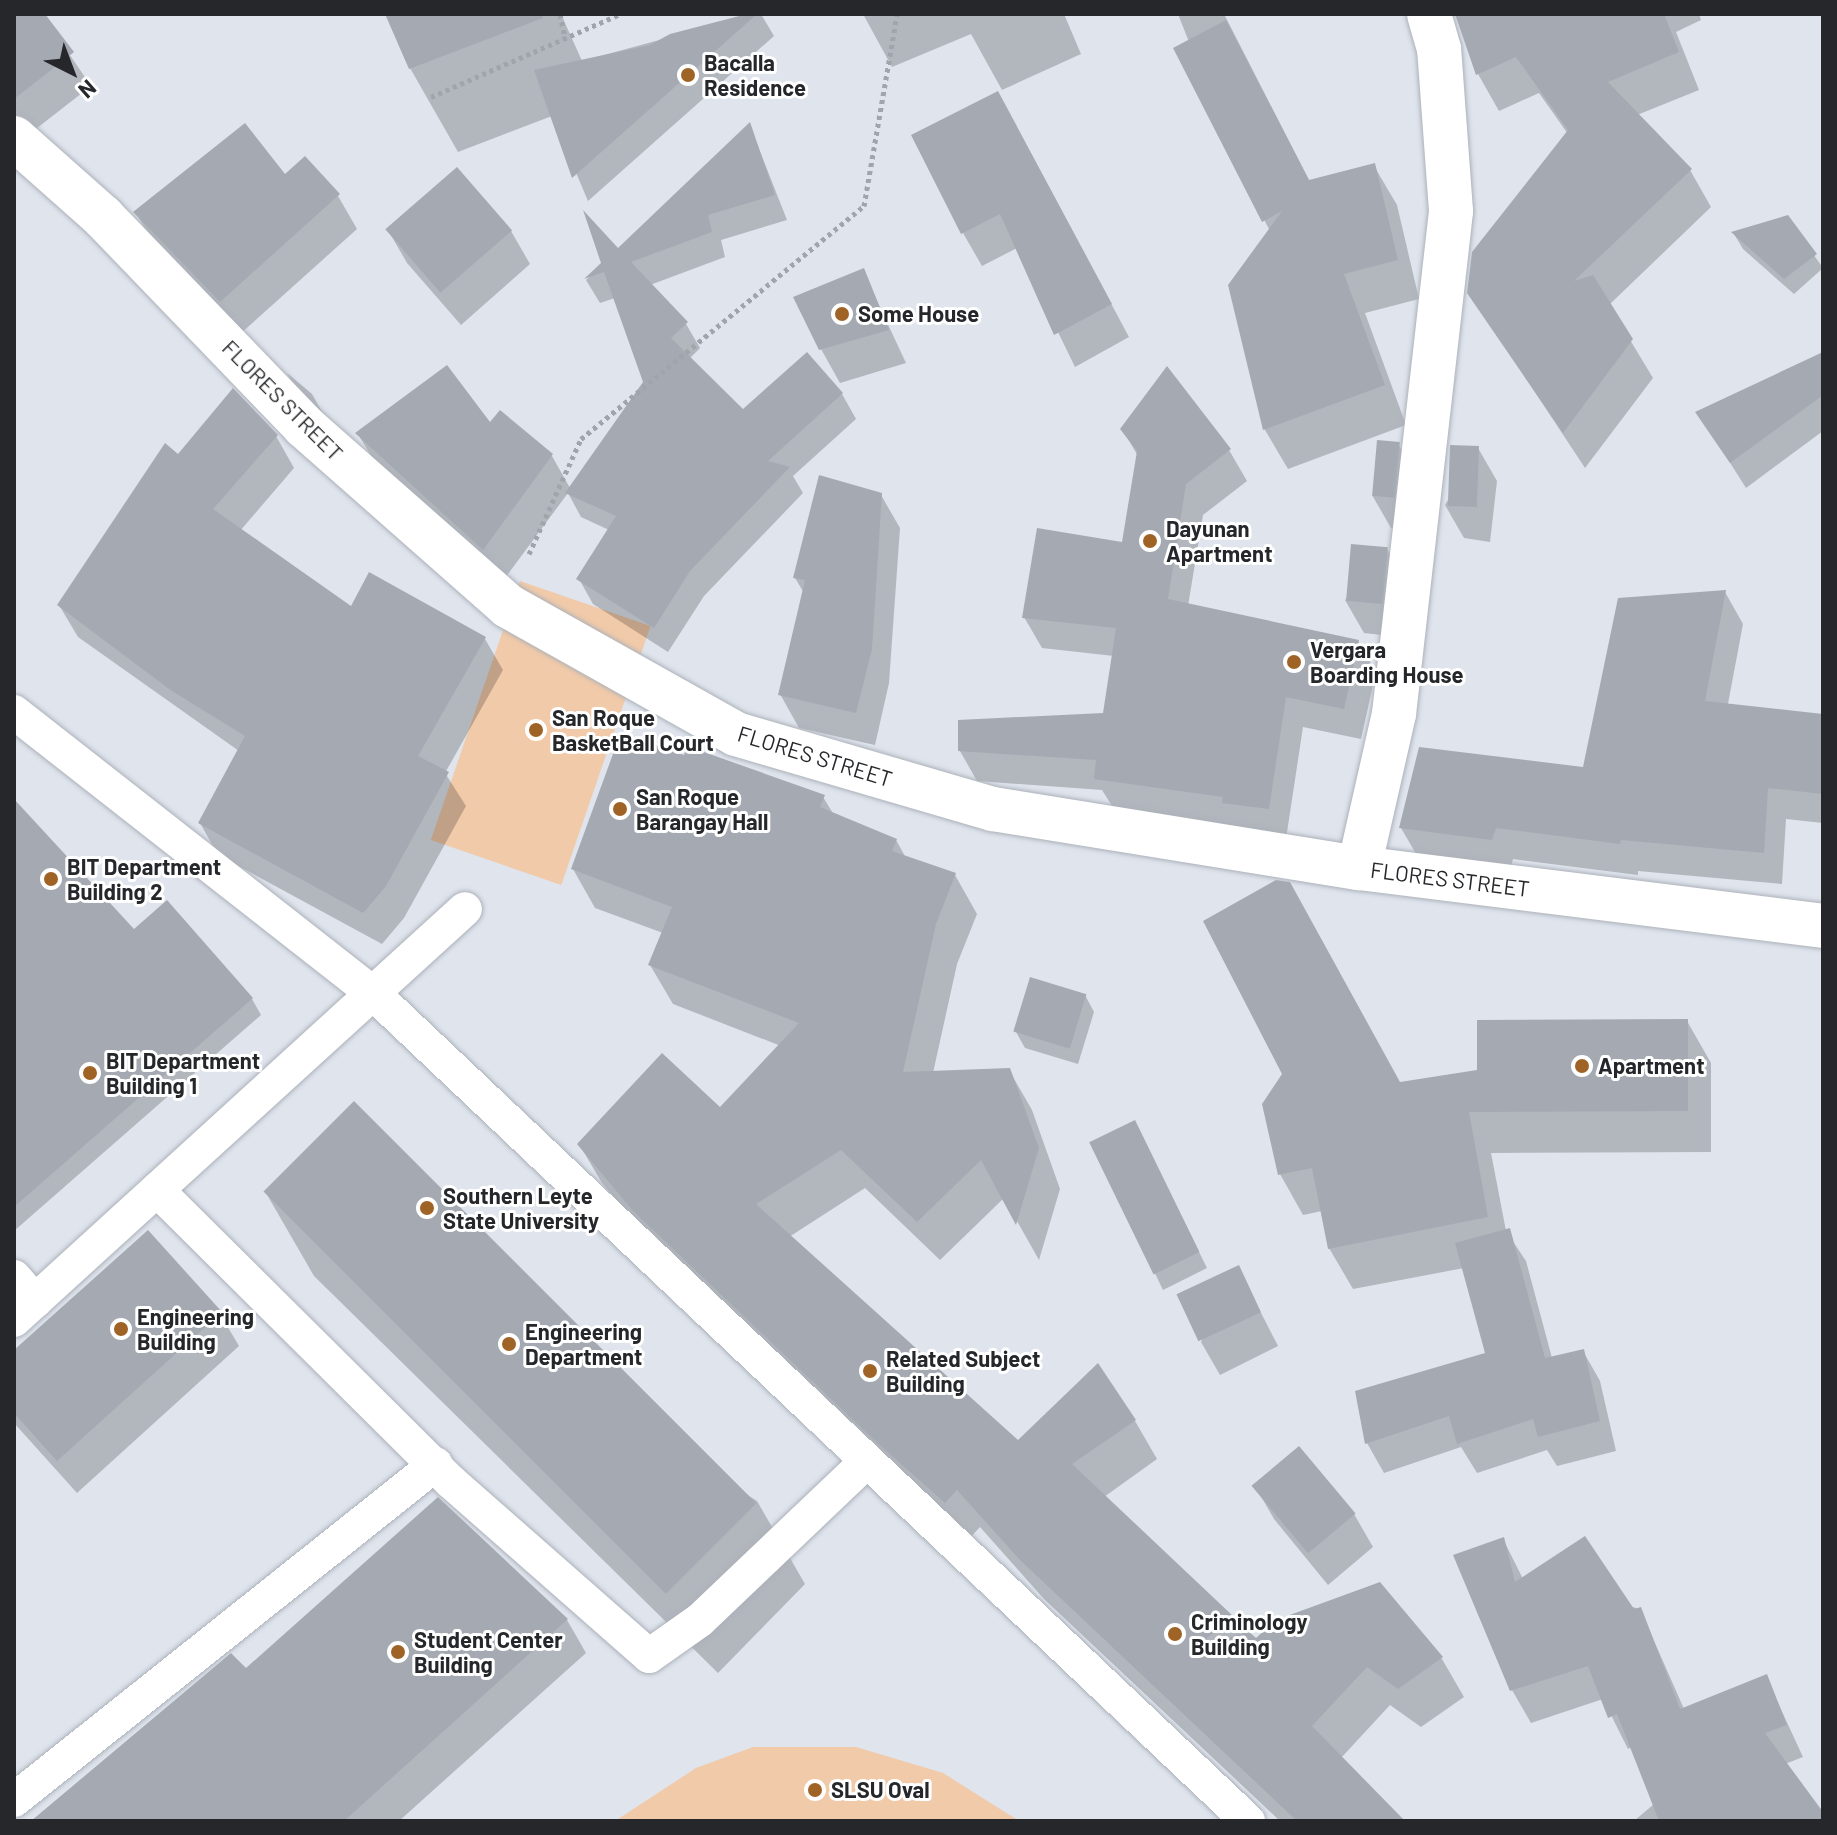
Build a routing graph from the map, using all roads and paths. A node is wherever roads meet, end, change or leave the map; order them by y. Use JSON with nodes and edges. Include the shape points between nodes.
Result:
{"nodes":[{"id":1,"x":560,"y":14,"type":"edge"},
{"id":2,"x":620,"y":14,"type":"edge"},
{"id":3,"x":897,"y":14,"type":"edge"},
{"id":4,"x":1429,"y":14,"type":"edge"},
{"id":5,"x":565,"y":38,"type":"junction"},
{"id":6,"x":431,"y":97,"type":"dead end"},
{"id":7,"x":14,"y":138,"type":"edge"},
{"id":8,"x":522,"y":570,"type":"dead end"},
{"id":9,"x":14,"y":712,"type":"edge"},
{"id":10,"x":1359,"y":868,"type":"junction"},
{"id":11,"x":465,"y":909,"type":"dead end"},
{"id":12,"x":1823,"y":926,"type":"edge"},
{"id":13,"x":375,"y":995,"type":"junction"},
{"id":14,"x":157,"y":1190,"type":"junction"},
{"id":15,"x":21,"y":1300,"type":"edge"},
{"id":16,"x":865,"y":1463,"type":"junction"},
{"id":17,"x":436,"y":1464,"type":"junction"},
{"id":18,"x":14,"y":1800,"type":"edge"},
{"id":19,"x":1248,"y":1821,"type":"edge"}],
"edges":[{"from":1,"to":5,"type":"path"},
{"from":2,"to":5,"type":"path"},
{"from":3,"to":8,"type":"path","via":[[864,206],[581,439]]},
{"from":4,"to":10,"type":"street","via":[[1439,49],[1451,211],[1394,714]]},
{"from":5,"to":6,"type":"path"},
{"from":7,"to":10,"type":"street","name":"FLORES STREET","via":[[103,217],[304,426],[508,606],[736,734],[993,809]]},
{"from":9,"to":13,"type":"lane"},
{"from":10,"to":12,"type":"street","name":"FLORES STREET"},
{"from":11,"to":13,"type":"lane"},
{"from":13,"to":14,"type":"lane"},
{"from":13,"to":16,"type":"lane"},
{"from":14,"to":15,"type":"lane"},
{"from":14,"to":17,"type":"lane"},
{"from":16,"to":17,"type":"lane","via":[[700,1620],[649,1656]]},
{"from":16,"to":19,"type":"lane"},
{"from":17,"to":18,"type":"lane"}]}
